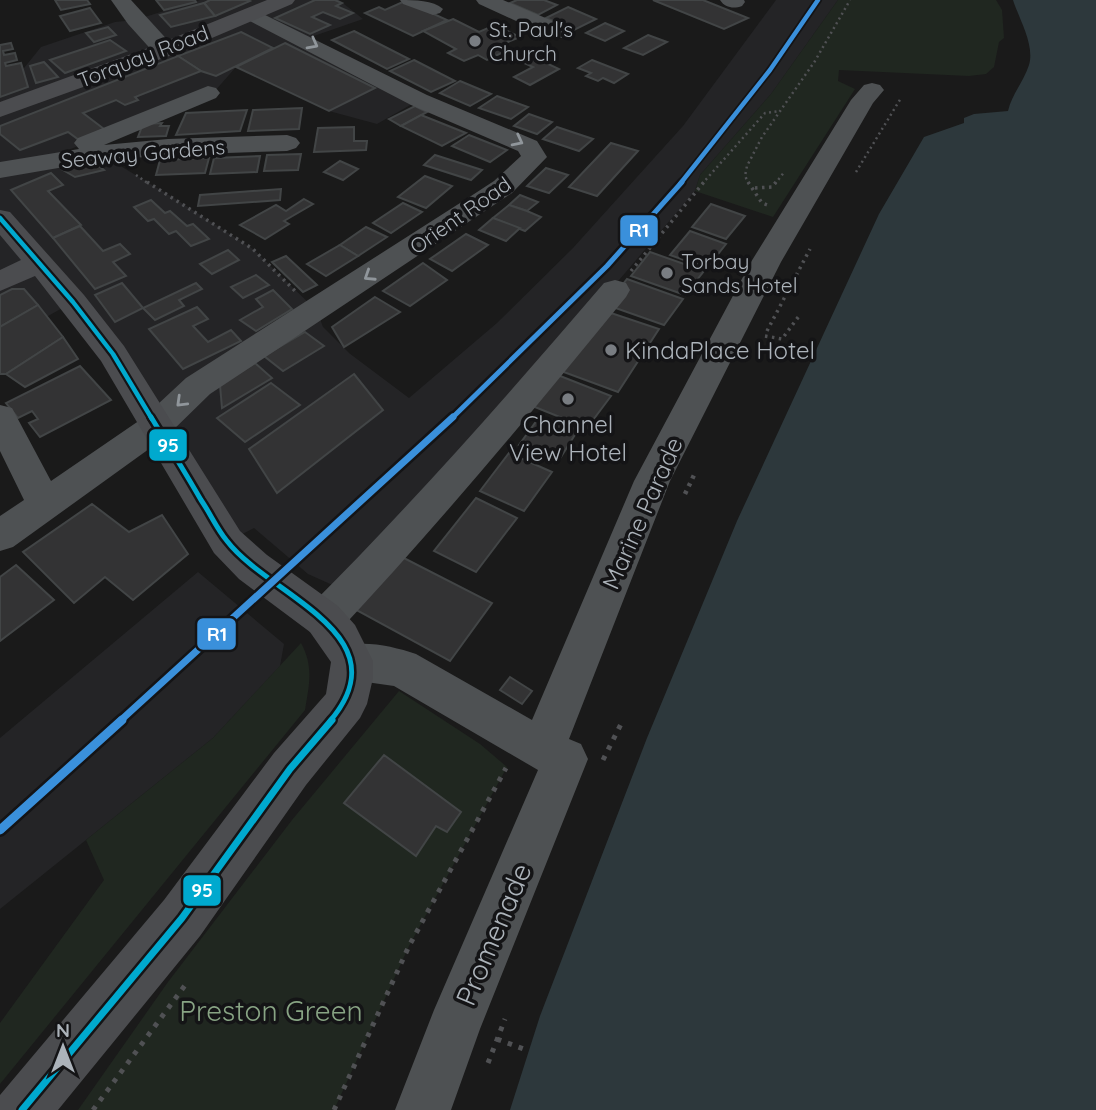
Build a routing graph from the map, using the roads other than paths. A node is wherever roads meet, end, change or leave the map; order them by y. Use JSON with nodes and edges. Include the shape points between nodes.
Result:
{"nodes":[{"id":1,"x":121,"y":0,"type":"edge"},
{"id":2,"x":285,"y":0,"type":"edge"},
{"id":3,"x":410,"y":0,"type":"edge"},
{"id":4,"x":486,"y":0,"type":"edge"},
{"id":5,"x":433,"y":9,"type":"dead end"},
{"id":6,"x":251,"y":14,"type":"junction"},
{"id":7,"x":561,"y":33,"type":"dead end"},
{"id":8,"x":164,"y":50,"type":"junction"},
{"id":9,"x":208,"y":93,"type":"dead end"},
{"id":10,"x":880,"y":98,"type":"road end"},
{"id":11,"x":0,"y":110,"type":"edge"},
{"id":12,"x":287,"y":143,"type":"dead end"},
{"id":13,"x":58,"y":160,"type":"junction"},
{"id":14,"x":0,"y":170,"type":"edge"},
{"id":15,"x":0,"y":218,"type":"edge"},
{"id":16,"x":38,"y":263,"type":"junction"},
{"id":17,"x":0,"y":282,"type":"edge"},
{"id":18,"x":615,"y":290,"type":"road end"},
{"id":19,"x":0,"y":417,"type":"edge"},
{"id":20,"x":155,"y":426,"type":"junction"},
{"id":21,"x":45,"y":505,"type":"junction"},
{"id":22,"x":0,"y":536,"type":"edge"},
{"id":23,"x":324,"y":619,"type":"junction"},
{"id":24,"x":352,"y":662,"type":"junction"},
{"id":25,"x":565,"y":759,"type":"dead end"},
{"id":26,"x":23,"y":1110,"type":"edge"},
{"id":27,"x":423,"y":1110,"type":"edge"}],
"edges":[{"from":1,"to":8,"type":"street"},
{"from":2,"to":6,"type":"main road","name":"Torquay Road"},
{"from":3,"to":5,"type":"street"},
{"from":4,"to":7,"type":"street"},
{"from":6,"to":8,"type":"main road","name":"Torquay Road"},
{"from":6,"to":20,"type":"street","name":"Orient Road","one_way":true,"via":[[419,100],[528,146],[534,157],[503,187],[198,386]]},
{"from":8,"to":11,"type":"main road","name":"Torquay Road"},
{"from":9,"to":13,"type":"street"},
{"from":10,"to":24,"type":"street","name":"Marine Parade","via":[[795,214],[766,262],[652,481],[542,750],[401,668]]},
{"from":12,"to":13,"type":"street","name":"Seaway Gardens","via":[[168,147]]},
{"from":13,"to":14,"type":"street","name":"Seaway Gardens"},
{"from":15,"to":16,"type":"main road"},
{"from":16,"to":17,"type":"main road"},
{"from":16,"to":20,"type":"main road","via":[[113,354]]},
{"from":18,"to":23,"type":"street","via":[[496,432]]},
{"from":19,"to":21,"type":"street"},
{"from":20,"to":21,"type":"street","name":"Orient Road"},
{"from":20,"to":23,"type":"main road","via":[[228,542],[253,567]]},
{"from":21,"to":22,"type":"street","name":"Orient Road"},
{"from":23,"to":24,"type":"main road"},
{"from":24,"to":26,"type":"main road","via":[[345,704],[290,769],[182,918]]},
{"from":25,"to":27,"type":"street","name":"Promenade"}]}
